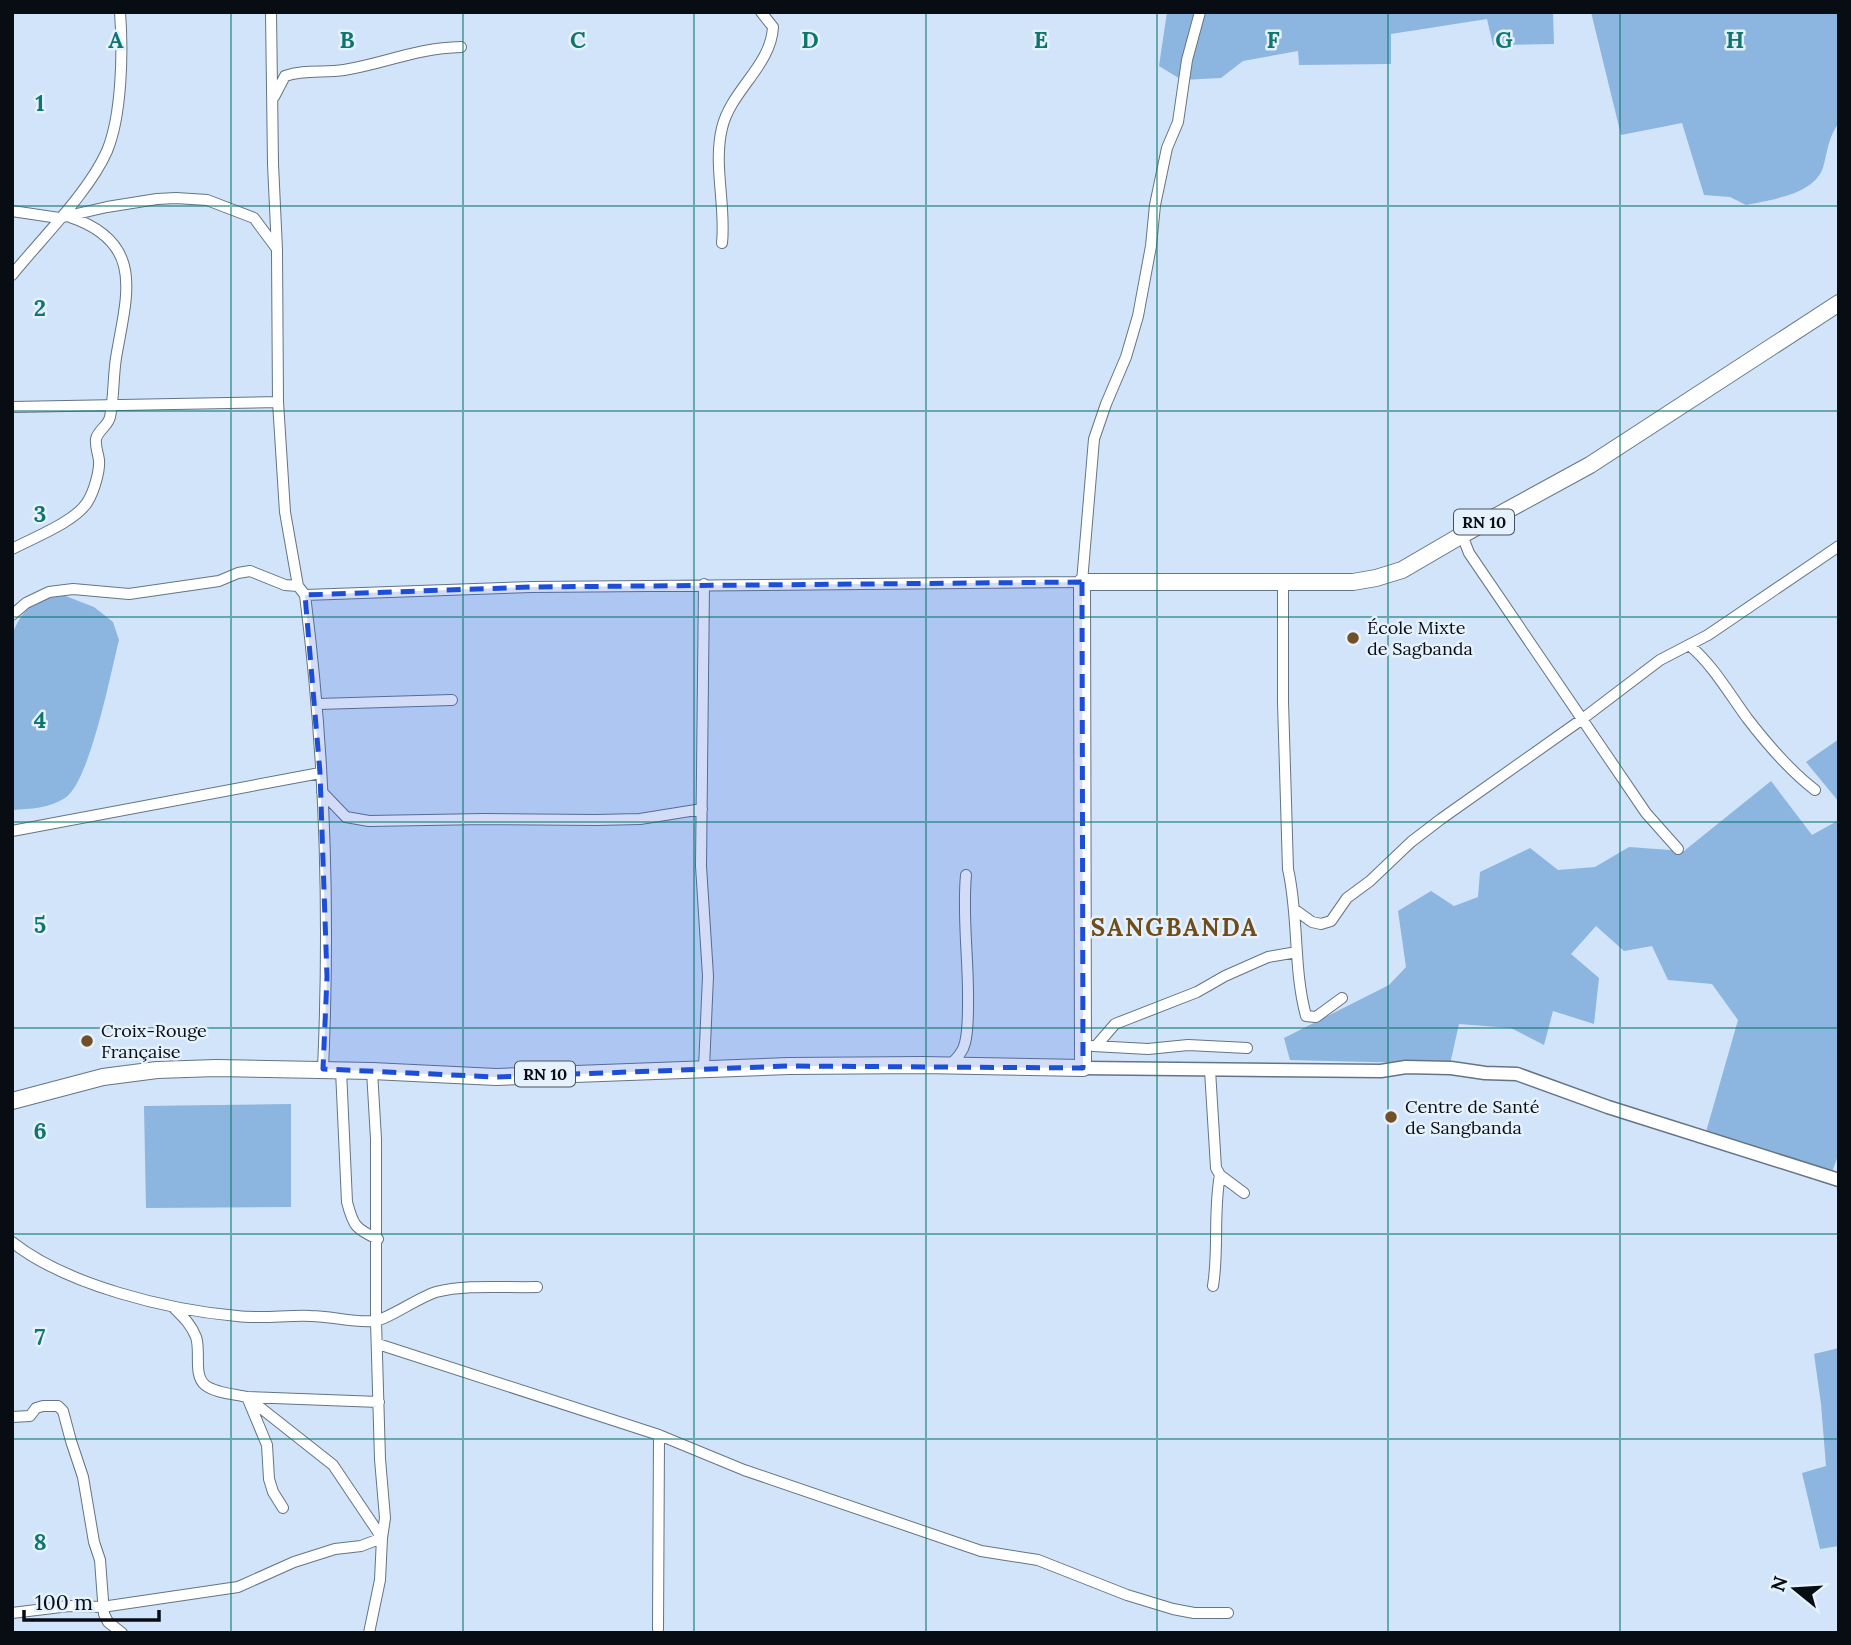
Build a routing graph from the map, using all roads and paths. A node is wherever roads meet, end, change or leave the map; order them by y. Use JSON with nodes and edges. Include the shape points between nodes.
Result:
{"nodes":[{"id":1,"x":120,"y":12,"type":"edge"},
{"id":2,"x":271,"y":12,"type":"edge"},
{"id":3,"x":761,"y":12,"type":"edge"},
{"id":4,"x":1200,"y":12,"type":"edge"},
{"id":5,"x":461,"y":47,"type":"dead end"},
{"id":6,"x":274,"y":97,"type":"junction"},
{"id":7,"x":12,"y":211,"type":"edge"},
{"id":8,"x":70,"y":217,"type":"junction"},
{"id":9,"x":59,"y":218,"type":"junction"},
{"id":10,"x":722,"y":243,"type":"dead end"},
{"id":11,"x":278,"y":250,"type":"junction"},
{"id":12,"x":12,"y":275,"type":"edge"},
{"id":13,"x":1839,"y":303,"type":"edge"},
{"id":14,"x":278,"y":402,"type":"junction"},
{"id":15,"x":110,"y":406,"type":"junction"},
{"id":16,"x":12,"y":407,"type":"edge"},
{"id":17,"x":1461,"y":535,"type":"junction"},
{"id":18,"x":1839,"y":546,"type":"edge"},
{"id":19,"x":12,"y":549,"type":"edge"},
{"id":20,"x":1283,"y":581,"type":"junction"},
{"id":21,"x":1082,"y":582,"type":"junction"},
{"id":22,"x":704,"y":584,"type":"junction"},
{"id":23,"x":298,"y":586,"type":"junction"},
{"id":24,"x":305,"y":595,"type":"junction"},
{"id":25,"x":12,"y":615,"type":"edge"},
{"id":26,"x":1689,"y":645,"type":"junction"},
{"id":27,"x":452,"y":700,"type":"dead end"},
{"id":28,"x":318,"y":704,"type":"junction"},
{"id":29,"x":1581,"y":720,"type":"junction"},
{"id":30,"x":320,"y":773,"type":"junction"},
{"id":31,"x":1815,"y":790,"type":"dead end"},
{"id":32,"x":322,"y":792,"type":"junction"},
{"id":33,"x":702,"y":809,"type":"junction"},
{"id":34,"x":12,"y":831,"type":"edge"},
{"id":35,"x":1678,"y":849,"type":"dead end"},
{"id":36,"x":966,"y":874,"type":"dead end"},
{"id":37,"x":1294,"y":909,"type":"junction"},
{"id":38,"x":1297,"y":952,"type":"junction"},
{"id":39,"x":1342,"y":998,"type":"dead end"},
{"id":40,"x":1089,"y":1045,"type":"junction"},
{"id":41,"x":1247,"y":1048,"type":"dead end"},
{"id":42,"x":950,"y":1065,"type":"junction"},
{"id":43,"x":704,"y":1068,"type":"junction"},
{"id":44,"x":1083,"y":1068,"type":"junction"},
{"id":45,"x":323,"y":1069,"type":"junction"},
{"id":46,"x":341,"y":1070,"type":"junction"},
{"id":47,"x":1210,"y":1070,"type":"junction"},
{"id":48,"x":372,"y":1071,"type":"junction"},
{"id":49,"x":12,"y":1101,"type":"edge"},
{"id":50,"x":1220,"y":1175,"type":"junction"},
{"id":51,"x":1839,"y":1180,"type":"edge"},
{"id":52,"x":1244,"y":1194,"type":"dead end"},
{"id":53,"x":378,"y":1238,"type":"junction"},
{"id":54,"x":12,"y":1242,"type":"edge"},
{"id":55,"x":1213,"y":1286,"type":"dead end"},
{"id":56,"x":537,"y":1287,"type":"dead end"},
{"id":57,"x":173,"y":1307,"type":"junction"},
{"id":58,"x":376,"y":1321,"type":"junction"},
{"id":59,"x":378,"y":1344,"type":"junction"},
{"id":60,"x":247,"y":1397,"type":"junction"},
{"id":61,"x":379,"y":1402,"type":"junction"},
{"id":62,"x":12,"y":1417,"type":"edge"},
{"id":63,"x":659,"y":1435,"type":"junction"},
{"id":64,"x":283,"y":1508,"type":"dead end"},
{"id":65,"x":382,"y":1538,"type":"junction"},
{"id":66,"x":102,"y":1607,"type":"junction"},
{"id":67,"x":12,"y":1613,"type":"edge"},
{"id":68,"x":1228,"y":1613,"type":"dead end"},
{"id":69,"x":658,"y":1629,"type":"dead end"},
{"id":70,"x":122,"y":1633,"type":"edge"},
{"id":71,"x":369,"y":1633,"type":"edge"}],
"edges":[{"from":1,"to":9,"type":"street","via":[[117,109],[111,141],[88,182]]},
{"from":2,"to":6,"type":"street"},
{"from":3,"to":10,"type":"street","via":[[773,27],[768,52],[730,108],[722,129]]},
{"from":4,"to":21,"type":"street","via":[[1178,122],[1167,148],[1155,205],[1138,316],[1094,439]]},
{"from":5,"to":6,"type":"street","via":[[434,48],[341,71],[295,73],[285,76]]},
{"from":6,"to":11,"type":"street"},
{"from":7,"to":9,"type":"street"},
{"from":8,"to":9,"type":"street"},
{"from":8,"to":11,"type":"street","via":[[157,199],[207,200],[254,218]]},
{"from":8,"to":15,"type":"street","via":[[97,228],[118,251],[125,268],[126,298]]},
{"from":9,"to":12,"type":"street"},
{"from":11,"to":14,"type":"street"},
{"from":13,"to":17,"type":"main road","number":"RN 10","via":[[1590,465]]},
{"from":14,"to":15,"type":"street"},
{"from":14,"to":23,"type":"street","via":[[285,512]]},
{"from":15,"to":16,"type":"street"},
{"from":15,"to":19,"type":"street","via":[[110,418],[96,439],[99,464],[88,502],[69,518]]},
{"from":17,"to":20,"type":"main road","number":"RN 10","via":[[1402,570],[1376,578]]},
{"from":17,"to":29,"type":"street"},
{"from":18,"to":26,"type":"street"},
{"from":20,"to":21,"type":"main road","number":"RN 10"},
{"from":20,"to":37,"type":"street","via":[[1287,848]]},
{"from":21,"to":22,"type":"street"},
{"from":21,"to":40,"type":"main road"},
{"from":22,"to":24,"type":"street"},
{"from":22,"to":33,"type":"street"},
{"from":23,"to":24,"type":"street"},
{"from":23,"to":25,"type":"street","via":[[250,571],[219,581],[129,594],[73,589],[49,592]]},
{"from":24,"to":28,"type":"street"},
{"from":26,"to":29,"type":"street","via":[[1660,660]]},
{"from":26,"to":31,"type":"street","via":[[1747,719]]},
{"from":27,"to":28,"type":"street"},
{"from":28,"to":30,"type":"street"},
{"from":29,"to":35,"type":"street","via":[[1646,813]]},
{"from":29,"to":37,"type":"street","via":[[1410,842],[1347,898],[1331,921],[1312,922]]},
{"from":30,"to":32,"type":"street"},
{"from":30,"to":34,"type":"street"},
{"from":32,"to":33,"type":"street","via":[[346,817],[369,821],[640,819]]},
{"from":32,"to":45,"type":"street","via":[[327,977]]},
{"from":33,"to":43,"type":"street","via":[[708,976]]},
{"from":36,"to":42,"type":"street","via":[[967,1030],[965,1045]]},
{"from":37,"to":38,"type":"street"},
{"from":38,"to":39,"type":"street","via":[[1307,1016],[1315,1017]]},
{"from":38,"to":40,"type":"street","via":[[1268,957],[1197,992],[1115,1024]]},
{"from":40,"to":41,"type":"street"},
{"from":40,"to":44,"type":"main road"},
{"from":42,"to":43,"type":"main road","number":"RN 10"},
{"from":42,"to":44,"type":"main road","number":"RN 10"},
{"from":43,"to":48,"type":"main road","number":"RN 10","via":[[496,1077]]},
{"from":44,"to":47,"type":"street"},
{"from":45,"to":46,"type":"main road","number":"RN 10"},
{"from":45,"to":49,"type":"main road","number":"RN 10","via":[[157,1070],[103,1077]]},
{"from":46,"to":48,"type":"main road","number":"RN 10"},
{"from":46,"to":53,"type":"street","via":[[347,1202],[352,1222],[361,1232]]},
{"from":47,"to":50,"type":"street","via":[[1214,1160]]},
{"from":47,"to":51,"type":"street","via":[[1381,1071],[1406,1067],[1517,1074]]},
{"from":48,"to":53,"type":"street"},
{"from":50,"to":52,"type":"street"},
{"from":50,"to":55,"type":"street"},
{"from":53,"to":58,"type":"street"},
{"from":54,"to":57,"type":"street","via":[[60,1271]]},
{"from":56,"to":58,"type":"street","via":[[436,1292]]},
{"from":57,"to":58,"type":"street","via":[[235,1316]]},
{"from":57,"to":60,"type":"street","via":[[190,1324],[198,1341],[204,1384]]},
{"from":58,"to":59,"type":"street"},
{"from":59,"to":61,"type":"street"},
{"from":59,"to":63,"type":"street"},
{"from":60,"to":61,"type":"street"},
{"from":60,"to":64,"type":"street","via":[[267,1445],[273,1492]]},
{"from":60,"to":65,"type":"street","via":[[334,1465]]},
{"from":61,"to":65,"type":"street"},
{"from":62,"to":66,"type":"street","via":[[30,1416],[43,1406],[58,1406],[63,1411],[83,1477],[100,1560]]},
{"from":63,"to":68,"type":"street","via":[[981,1551],[1038,1560],[1173,1609]]},
{"from":63,"to":69,"type":"street"},
{"from":65,"to":66,"type":"street","via":[[294,1562],[238,1587]]},
{"from":65,"to":71,"type":"street","via":[[380,1580]]},
{"from":66,"to":67,"type":"street"},
{"from":66,"to":70,"type":"street","via":[[108,1622]]}]}
